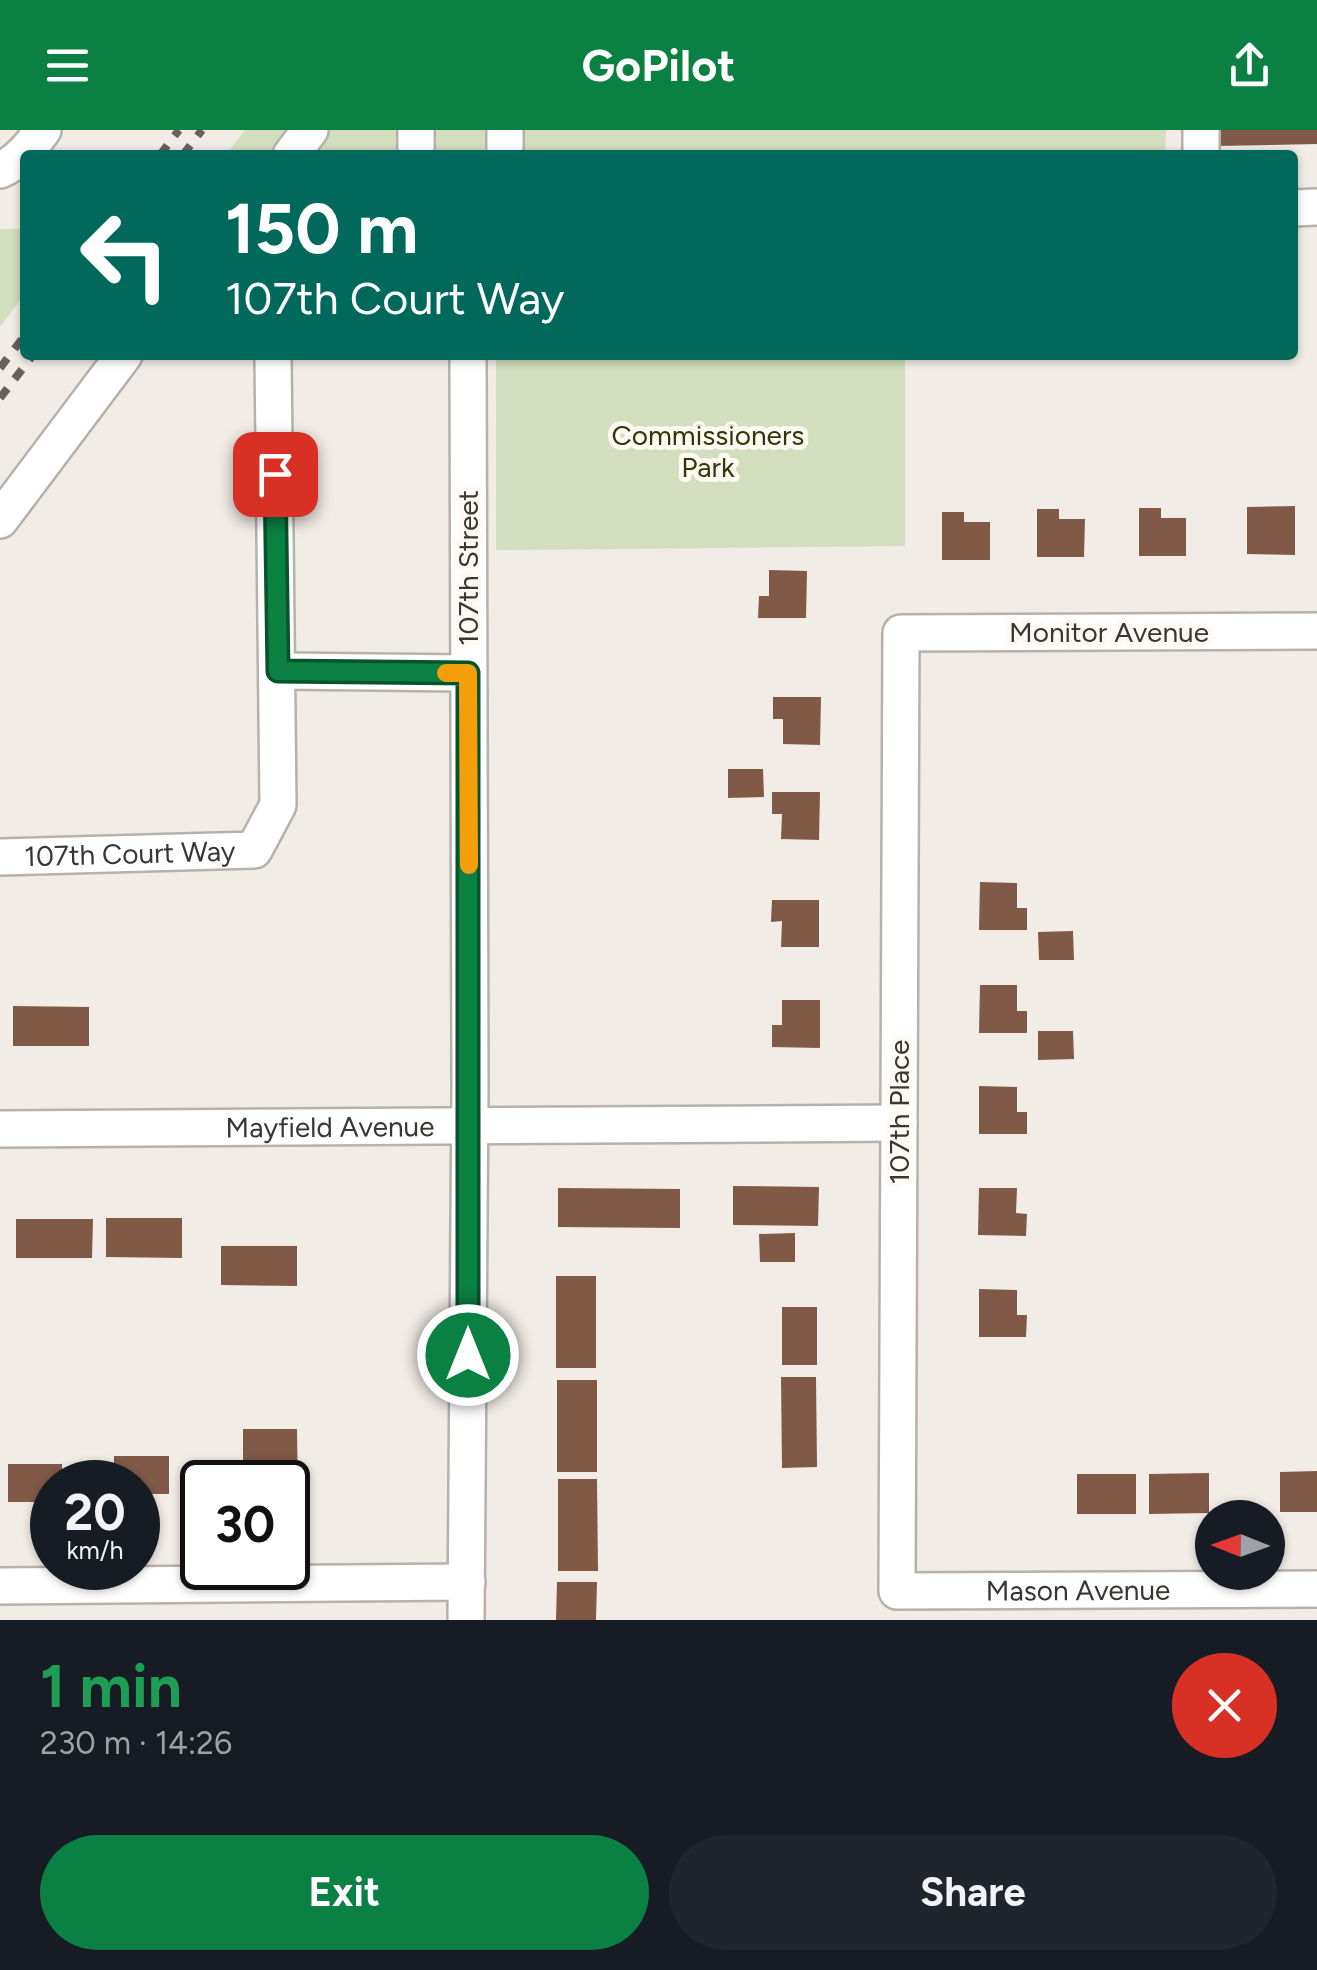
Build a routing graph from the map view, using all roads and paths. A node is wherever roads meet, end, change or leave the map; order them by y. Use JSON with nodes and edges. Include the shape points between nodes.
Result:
{"nodes":[{"id":1,"x":43,"y":130,"type":"edge"},
{"id":2,"x":26,"y":150,"type":"edge"},
{"id":3,"x":20,"y":155,"type":"edge"},
{"id":4,"x":0,"y":170,"type":"edge"},
{"id":5,"x":120,"y":360,"type":"edge"},
{"id":6,"x":273,"y":360,"type":"edge"},
{"id":7,"x":468,"y":360,"type":"edge"},
{"id":8,"x":0,"y":520,"type":"edge"},
{"id":9,"x":1317,"y":631,"type":"edge"},
{"id":10,"x":901,"y":634,"type":"joint"},
{"id":11,"x":278,"y":671,"type":"junction"},
{"id":12,"x":468,"y":673,"type":"junction"},
{"id":13,"x":0,"y":857,"type":"edge"},
{"id":14,"x":899,"y":1123,"type":"junction"},
{"id":15,"x":470,"y":1127,"type":"junction"},
{"id":16,"x":0,"y":1128,"type":"edge"},
{"id":17,"x":467,"y":1582,"type":"junction"},
{"id":18,"x":0,"y":1586,"type":"edge"},
{"id":19,"x":1317,"y":1589,"type":"edge"},
{"id":20,"x":897,"y":1591,"type":"joint"},
{"id":21,"x":466,"y":1620,"type":"edge"}],
"edges":[{"from":1,"to":2,"type":"street"},
{"from":3,"to":4,"type":"street"},
{"from":5,"to":8,"type":"street"},
{"from":6,"to":11,"type":"street","name":"107th Court Way"},
{"from":7,"to":12,"type":"street","name":"107th Street"},
{"from":9,"to":10,"type":"street","name":"Monitor Avenue"},
{"from":10,"to":14,"type":"street","name":"107th Place"},
{"from":11,"to":12,"type":"street"},
{"from":11,"to":13,"type":"street","name":"107th Court Way","via":[[278,804],[254,850]]},
{"from":12,"to":15,"type":"street","name":"107th Street"},
{"from":14,"to":15,"type":"street","name":"Mayfield Avenue"},
{"from":14,"to":20,"type":"street","name":"107th Place"},
{"from":15,"to":16,"type":"street","name":"Mayfield Avenue"},
{"from":15,"to":17,"type":"street","name":"107th Street"},
{"from":17,"to":18,"type":"street"},
{"from":17,"to":21,"type":"street","name":"107th Street"},
{"from":19,"to":20,"type":"street","name":"Mason Avenue"}]}
